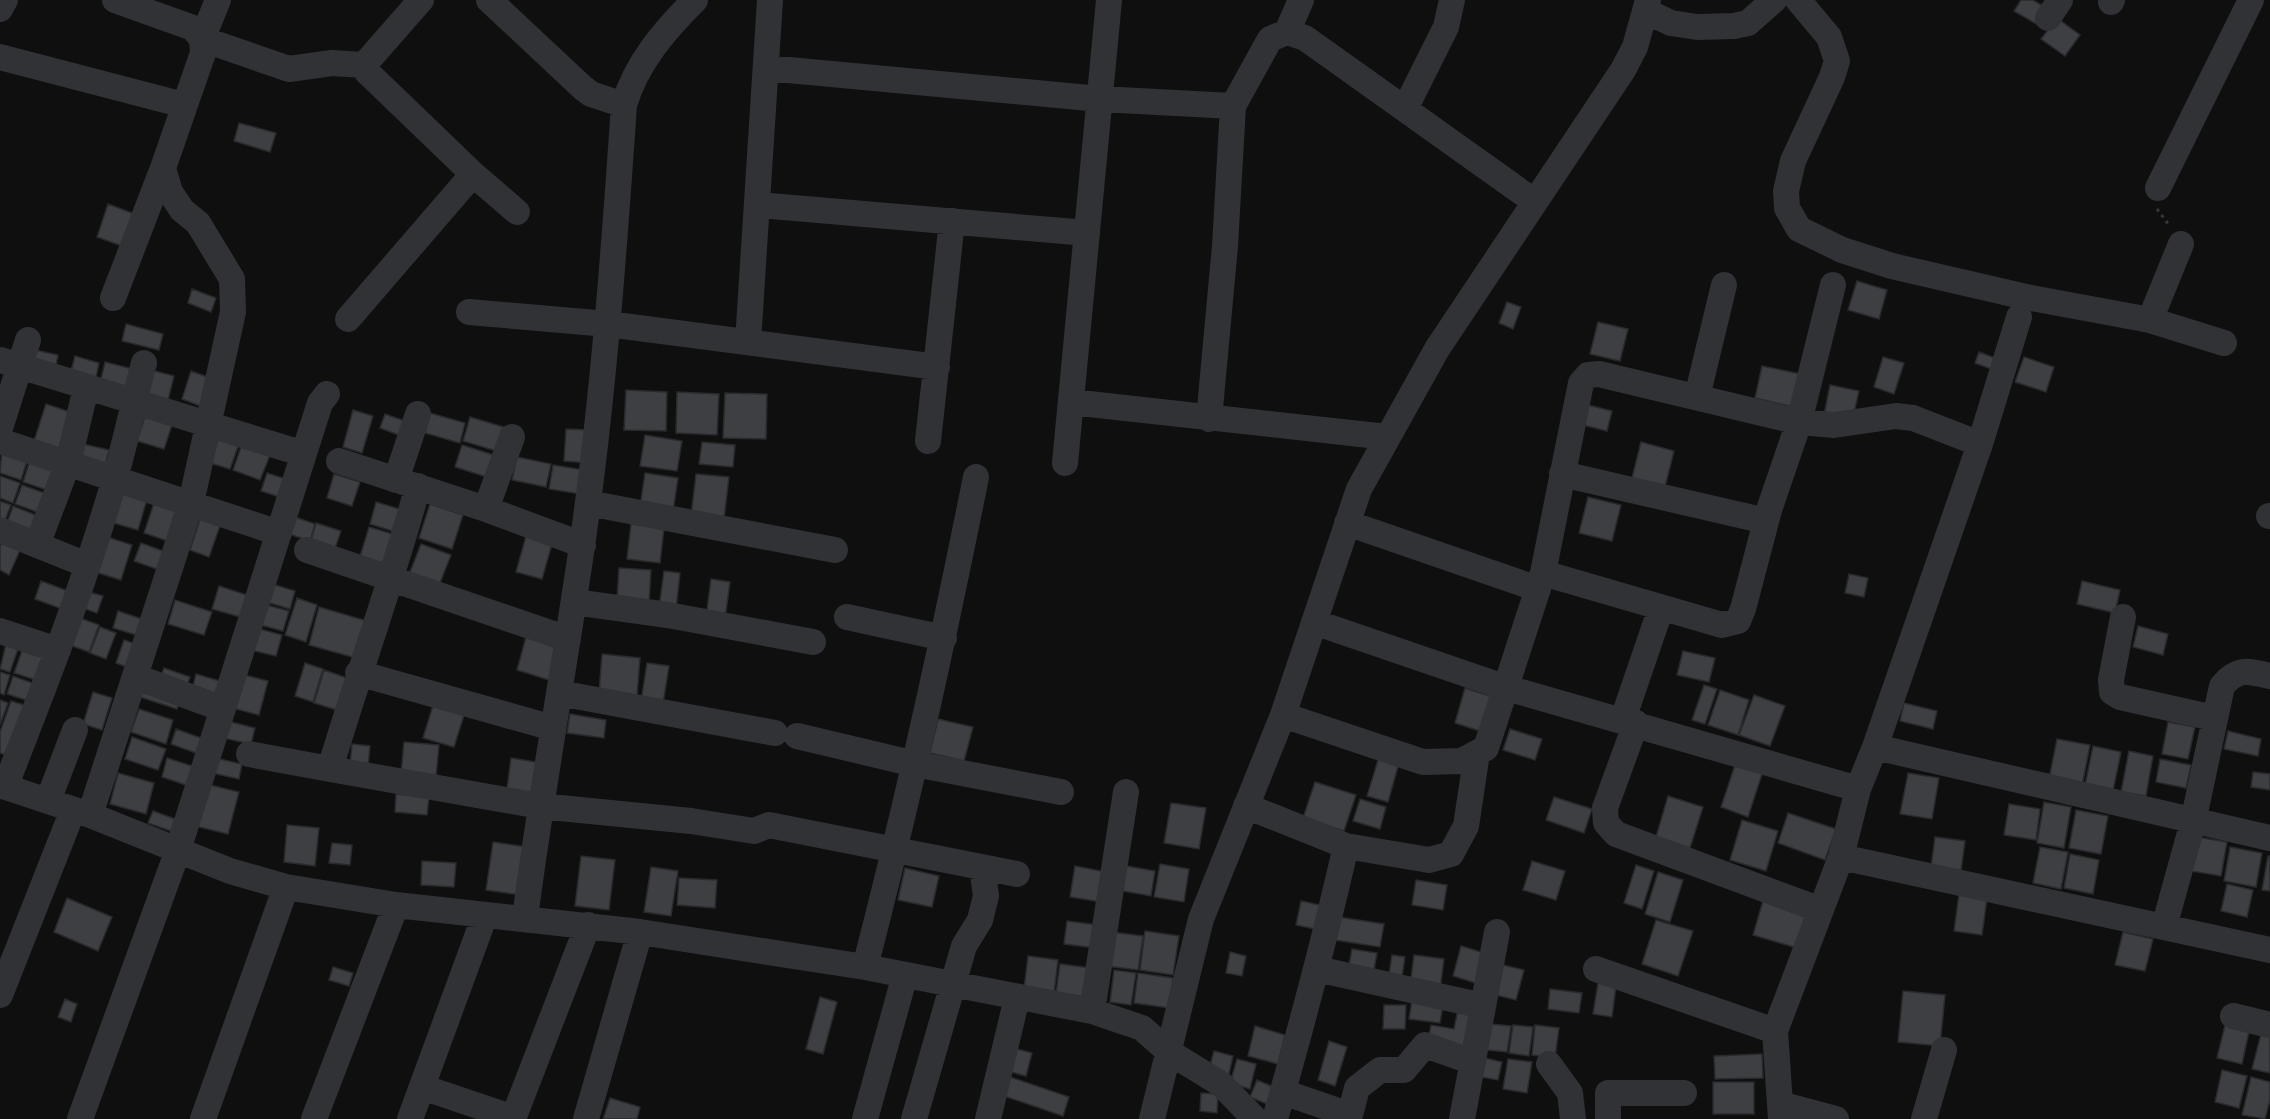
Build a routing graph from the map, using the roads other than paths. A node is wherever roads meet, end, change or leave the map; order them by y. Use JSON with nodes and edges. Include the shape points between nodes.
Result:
{"nodes":[{"id":1,"x":5,"y":0,"type":"edge"},
{"id":2,"x":116,"y":0,"type":"edge"},
{"id":3,"x":218,"y":0,"type":"edge"},
{"id":4,"x":422,"y":0,"type":"edge"},
{"id":5,"x":489,"y":0,"type":"edge"},
{"id":6,"x":695,"y":0,"type":"edge"},
{"id":7,"x":770,"y":0,"type":"edge"},
{"id":8,"x":1109,"y":0,"type":"edge"},
{"id":9,"x":1301,"y":0,"type":"edge"},
{"id":10,"x":1452,"y":0,"type":"edge"},
{"id":11,"x":1774,"y":0,"type":"edge"},
{"id":12,"x":1798,"y":0,"type":"edge"},
{"id":13,"x":2252,"y":0,"type":"edge"},
{"id":14,"x":1646,"y":6,"type":"edge"},
{"id":15,"x":0,"y":9,"type":"edge"},
{"id":16,"x":1287,"y":32,"type":"junction"},
{"id":17,"x":202,"y":39,"type":"junction"},
{"id":18,"x":0,"y":57,"type":"edge"},
{"id":19,"x":364,"y":65,"type":"junction"},
{"id":20,"x":766,"y":68,"type":"junction"},
{"id":21,"x":1100,"y":99,"type":"junction"},
{"id":22,"x":184,"y":105,"type":"junction"},
{"id":23,"x":624,"y":105,"type":"junction"},
{"id":24,"x":1233,"y":106,"type":"junction"},
{"id":25,"x":1405,"y":109,"type":"junction"},
{"id":26,"x":163,"y":168,"type":"junction"},
{"id":27,"x":473,"y":174,"type":"junction"},
{"id":28,"x":2158,"y":188,"type":"road end"},
{"id":29,"x":1535,"y":202,"type":"junction"},
{"id":30,"x":759,"y":205,"type":"junction"},
{"id":31,"x":517,"y":212,"type":"dead end"},
{"id":32,"x":952,"y":221,"type":"junction"},
{"id":33,"x":1087,"y":233,"type":"junction"},
{"id":34,"x":2181,"y":244,"type":"road end"},
{"id":35,"x":1724,"y":285,"type":"dead end"},
{"id":36,"x":1833,"y":285,"type":"dead end"},
{"id":37,"x":112,"y":298,"type":"dead end"},
{"id":38,"x":469,"y":312,"type":"dead end"},
{"id":39,"x":2019,"y":317,"type":"dead end"},
{"id":40,"x":348,"y":319,"type":"dead end"},
{"id":41,"x":2150,"y":320,"type":"junction"},
{"id":42,"x":608,"y":324,"type":"junction"},
{"id":43,"x":28,"y":340,"type":"dead end"},
{"id":44,"x":748,"y":342,"type":"junction"},
{"id":45,"x":2224,"y":343,"type":"dead end"},
{"id":46,"x":10,"y":363,"type":"edge"},
{"id":47,"x":144,"y":363,"type":"dead end"},
{"id":48,"x":938,"y":367,"type":"junction"},
{"id":49,"x":86,"y":388,"type":"junction"},
{"id":50,"x":327,"y":394,"type":"dead end"},
{"id":51,"x":1696,"y":397,"type":"junction"},
{"id":52,"x":135,"y":400,"type":"junction"},
{"id":53,"x":1071,"y":402,"type":"junction"},
{"id":54,"x":418,"y":414,"type":"dead end"},
{"id":55,"x":1209,"y":419,"type":"junction"},
{"id":56,"x":1799,"y":422,"type":"junction"},
{"id":57,"x":209,"y":423,"type":"junction"},
{"id":58,"x":0,"y":428,"type":"edge"},
{"id":59,"x":512,"y":437,"type":"dead end"},
{"id":60,"x":1387,"y":437,"type":"junction"},
{"id":61,"x":0,"y":441,"type":"edge"},
{"id":62,"x":928,"y":441,"type":"dead end"},
{"id":63,"x":1980,"y":444,"type":"junction"},
{"id":64,"x":304,"y":454,"type":"junction"},
{"id":65,"x":339,"y":461,"type":"dead end"},
{"id":66,"x":68,"y":463,"type":"junction"},
{"id":67,"x":1065,"y":463,"type":"dead end"},
{"id":68,"x":1562,"y":474,"type":"junction"},
{"id":69,"x":976,"y":477,"type":"dead end"},
{"id":70,"x":116,"y":478,"type":"junction"},
{"id":71,"x":407,"y":483,"type":"junction"},
{"id":72,"x":190,"y":503,"type":"junction"},
{"id":73,"x":588,"y":503,"type":"junction"},
{"id":74,"x":486,"y":508,"type":"junction"},
{"id":75,"x":1766,"y":521,"type":"junction"},
{"id":76,"x":1347,"y":523,"type":"junction"},
{"id":77,"x":0,"y":530,"type":"edge"},
{"id":78,"x":279,"y":533,"type":"junction"},
{"id":79,"x":37,"y":545,"type":"junction"},
{"id":80,"x":582,"y":545,"type":"junction"},
{"id":81,"x":307,"y":550,"type":"dead end"},
{"id":82,"x":835,"y":550,"type":"dead end"},
{"id":83,"x":87,"y":565,"type":"junction"},
{"id":84,"x":393,"y":578,"type":"junction"},
{"id":85,"x":1541,"y":581,"type":"junction"},
{"id":86,"x":574,"y":602,"type":"junction"},
{"id":87,"x":1661,"y":608,"type":"junction"},
{"id":88,"x":2123,"y":616,"type":"dead end"},
{"id":89,"x":847,"y":617,"type":"dead end"},
{"id":90,"x":1314,"y":622,"type":"junction"},
{"id":91,"x":0,"y":631,"type":"edge"},
{"id":92,"x":944,"y":638,"type":"junction"},
{"id":93,"x":568,"y":639,"type":"junction"},
{"id":94,"x":813,"y":642,"type":"dead end"},
{"id":95,"x":58,"y":650,"type":"junction"},
{"id":96,"x":358,"y":673,"type":"junction"},
{"id":97,"x":2270,"y":676,"type":"edge"},
{"id":98,"x":136,"y":677,"type":"junction"},
{"id":99,"x":1507,"y":688,"type":"junction"},
{"id":100,"x":559,"y":693,"type":"junction"},
{"id":101,"x":223,"y":709,"type":"junction"},
{"id":102,"x":1283,"y":715,"type":"junction"},
{"id":103,"x":2214,"y":718,"type":"junction"},
{"id":104,"x":1630,"y":721,"type":"junction"},
{"id":105,"x":553,"y":728,"type":"junction"},
{"id":106,"x":75,"y":730,"type":"dead end"},
{"id":107,"x":1875,"y":747,"type":"junction"},
{"id":108,"x":1477,"y":753,"type":"junction"},
{"id":109,"x":249,"y":754,"type":"dead end"},
{"id":110,"x":915,"y":764,"type":"junction"},
{"id":111,"x":330,"y":769,"type":"junction"},
{"id":112,"x":2,"y":786,"type":"edge"},
{"id":113,"x":1858,"y":789,"type":"junction"},
{"id":114,"x":1061,"y":792,"type":"dead end"},
{"id":115,"x":1126,"y":792,"type":"dead end"},
{"id":116,"x":48,"y":801,"type":"junction"},
{"id":117,"x":540,"y":806,"type":"junction"},
{"id":118,"x":1246,"y":806,"type":"junction"},
{"id":119,"x":82,"y":813,"type":"junction"},
{"id":120,"x":2193,"y":822,"type":"junction"},
{"id":121,"x":2270,"y":838,"type":"edge"},
{"id":122,"x":1346,"y":846,"type":"junction"},
{"id":123,"x":896,"y":849,"type":"junction"},
{"id":124,"x":178,"y":850,"type":"junction"},
{"id":125,"x":1841,"y":857,"type":"junction"},
{"id":126,"x":982,"y":867,"type":"junction"},
{"id":127,"x":1017,"y":874,"type":"dead end"},
{"id":128,"x":286,"y":887,"type":"junction"},
{"id":129,"x":396,"y":905,"type":"junction"},
{"id":130,"x":1821,"y":910,"type":"junction"},
{"id":131,"x":485,"y":915,"type":"junction"},
{"id":132,"x":525,"y":918,"type":"junction"},
{"id":133,"x":588,"y":925,"type":"junction"},
{"id":134,"x":2164,"y":927,"type":"junction"},
{"id":135,"x":639,"y":932,"type":"junction"},
{"id":136,"x":1497,"y":932,"type":"dead end"},
{"id":137,"x":2270,"y":950,"type":"edge"},
{"id":138,"x":7,"y":957,"type":"edge"},
{"id":139,"x":865,"y":967,"type":"junction"},
{"id":140,"x":1317,"y":969,"type":"junction"},
{"id":141,"x":1596,"y":969,"type":"dead end"},
{"id":142,"x":905,"y":975,"type":"junction"},
{"id":143,"x":952,"y":984,"type":"junction"},
{"id":144,"x":0,"y":995,"type":"edge"},
{"id":145,"x":1017,"y":998,"type":"junction"},
{"id":146,"x":1483,"y":1006,"type":"junction"},
{"id":147,"x":1092,"y":1011,"type":"junction"},
{"id":148,"x":2233,"y":1016,"type":"dead end"},
{"id":149,"x":2270,"y":1025,"type":"edge"},
{"id":150,"x":1775,"y":1031,"type":"junction"},
{"id":151,"x":1944,"y":1050,"type":"dead end"},
{"id":152,"x":1169,"y":1052,"type":"junction"},
{"id":153,"x":1473,"y":1062,"type":"junction"},
{"id":154,"x":1549,"y":1064,"type":"dead end"},
{"id":155,"x":422,"y":1088,"type":"junction"},
{"id":156,"x":1283,"y":1092,"type":"junction"},
{"id":157,"x":1684,"y":1093,"type":"dead end"},
{"id":158,"x":1780,"y":1111,"type":"edge"},
{"id":159,"x":514,"y":1118,"type":"edge"},
{"id":160,"x":80,"y":1119,"type":"edge"},
{"id":161,"x":203,"y":1119,"type":"edge"},
{"id":162,"x":314,"y":1119,"type":"edge"},
{"id":163,"x":410,"y":1119,"type":"edge"},
{"id":164,"x":586,"y":1119,"type":"edge"},
{"id":165,"x":865,"y":1119,"type":"edge"},
{"id":166,"x":914,"y":1119,"type":"edge"},
{"id":167,"x":988,"y":1119,"type":"edge"},
{"id":168,"x":1152,"y":1119,"type":"edge"},
{"id":169,"x":1255,"y":1119,"type":"edge"},
{"id":170,"x":1275,"y":1119,"type":"edge"},
{"id":171,"x":1462,"y":1119,"type":"edge"},
{"id":172,"x":1573,"y":1119,"type":"edge"},
{"id":173,"x":1608,"y":1119,"type":"edge"},
{"id":174,"x":1836,"y":1119,"type":"edge"},
{"id":175,"x":1924,"y":1119,"type":"edge"}],
"edges":[{"from":1,"to":15,"type":"street"},
{"from":2,"to":17,"type":"street","via":[[193,28]]},
{"from":3,"to":17,"type":"street"},
{"from":4,"to":19,"type":"street"},
{"from":5,"to":23,"type":"street","via":[[583,88]]},
{"from":6,"to":23,"type":"street","via":[[647,54],[631,79]]},
{"from":7,"to":20,"type":"street"},
{"from":8,"to":21,"type":"street"},
{"from":9,"to":16,"type":"street"},
{"from":10,"to":25,"type":"street","via":[[1446,27]]},
{"from":11,"to":14,"type":"street","via":[[1748,23],[1734,26],[1671,23]]},
{"from":12,"to":41,"type":"street","via":[[1829,37],[1837,61],[1793,161],[1786,191],[1788,208],[1799,229],[1842,250],[1892,266]]},
{"from":13,"to":28,"type":"street"},
{"from":14,"to":29,"type":"street","via":[[1635,46],[1623,70]]},
{"from":16,"to":24,"type":"street","via":[[1270,39]]},
{"from":16,"to":25,"type":"street","via":[[1305,38]]},
{"from":17,"to":19,"type":"street","via":[[289,69],[332,63]]},
{"from":17,"to":22,"type":"street","via":[[203,53]]},
{"from":18,"to":22,"type":"street"},
{"from":19,"to":27,"type":"street"},
{"from":20,"to":21,"type":"street"},
{"from":20,"to":30,"type":"street"},
{"from":21,"to":24,"type":"street"},
{"from":21,"to":33,"type":"street"},
{"from":22,"to":26,"type":"street"},
{"from":23,"to":42,"type":"street"},
{"from":24,"to":55,"type":"street"},
{"from":25,"to":29,"type":"street"},
{"from":26,"to":37,"type":"street"},
{"from":26,"to":57,"type":"street","via":[[170,192],[182,210],[198,223],[232,279],[233,312]]},
{"from":27,"to":31,"type":"street"},
{"from":27,"to":40,"type":"street"},
{"from":29,"to":60,"type":"street","via":[[1437,350]]},
{"from":30,"to":32,"type":"street"},
{"from":30,"to":44,"type":"street"},
{"from":32,"to":33,"type":"street"},
{"from":32,"to":48,"type":"street"},
{"from":33,"to":53,"type":"street"},
{"from":34,"to":41,"type":"street"},
{"from":35,"to":51,"type":"street"},
{"from":36,"to":56,"type":"street"},
{"from":38,"to":42,"type":"street"},
{"from":39,"to":63,"type":"street"},
{"from":41,"to":45,"type":"street"},
{"from":42,"to":44,"type":"street"},
{"from":42,"to":73,"type":"street"},
{"from":43,"to":46,"type":"street"},
{"from":44,"to":48,"type":"street"},
{"from":46,"to":49,"type":"street"},
{"from":46,"to":58,"type":"street"},
{"from":47,"to":52,"type":"street"},
{"from":48,"to":62,"type":"street"},
{"from":49,"to":52,"type":"street"},
{"from":49,"to":66,"type":"street"},
{"from":50,"to":64,"type":"street","via":[[320,403]]},
{"from":51,"to":56,"type":"street"},
{"from":51,"to":68,"type":"street","via":[[1599,374],[1588,375],[1581,382]]},
{"from":52,"to":57,"type":"street"},
{"from":52,"to":70,"type":"street"},
{"from":53,"to":55,"type":"street"},
{"from":53,"to":67,"type":"street"},
{"from":54,"to":71,"type":"street"},
{"from":55,"to":60,"type":"street"},
{"from":56,"to":63,"type":"street","via":[[1834,425],[1896,416],[1913,418]]},
{"from":56,"to":75,"type":"street"},
{"from":57,"to":64,"type":"street"},
{"from":57,"to":72,"type":"street"},
{"from":59,"to":74,"type":"street"},
{"from":60,"to":76,"type":"street","via":[[1359,489]]},
{"from":61,"to":66,"type":"street"},
{"from":63,"to":107,"type":"street"},
{"from":64,"to":78,"type":"street"},
{"from":65,"to":71,"type":"street"},
{"from":66,"to":70,"type":"street"},
{"from":66,"to":79,"type":"street"},
{"from":68,"to":75,"type":"street"},
{"from":68,"to":85,"type":"street"},
{"from":69,"to":92,"type":"street"},
{"from":70,"to":72,"type":"street"},
{"from":70,"to":83,"type":"street"},
{"from":71,"to":74,"type":"street"},
{"from":71,"to":84,"type":"street"},
{"from":72,"to":78,"type":"street"},
{"from":72,"to":98,"type":"street"},
{"from":73,"to":80,"type":"street"},
{"from":73,"to":82,"type":"street"},
{"from":74,"to":80,"type":"street"},
{"from":75,"to":87,"type":"street","via":[[1738,621],[1722,625]]},
{"from":76,"to":85,"type":"street"},
{"from":76,"to":90,"type":"street"},
{"from":77,"to":79,"type":"street"},
{"from":78,"to":101,"type":"street"},
{"from":79,"to":83,"type":"street"},
{"from":80,"to":86,"type":"street"},
{"from":81,"to":84,"type":"street"},
{"from":83,"to":95,"type":"street"},
{"from":84,"to":93,"type":"street"},
{"from":84,"to":96,"type":"street"},
{"from":85,"to":87,"type":"street"},
{"from":85,"to":99,"type":"street"},
{"from":86,"to":93,"type":"street"},
{"from":86,"to":94,"type":"street"},
{"from":87,"to":104,"type":"street"},
{"from":88,"to":103,"type":"street","via":[[2112,692]]},
{"from":89,"to":92,"type":"street"},
{"from":90,"to":99,"type":"street"},
{"from":90,"to":102,"type":"street"},
{"from":91,"to":95,"type":"street"},
{"from":92,"to":110,"type":"street"},
{"from":93,"to":100,"type":"street"},
{"from":95,"to":112,"type":"street"},
{"from":96,"to":105,"type":"street"},
{"from":96,"to":111,"type":"street"},
{"from":97,"to":103,"type":"street","via":[[2248,670],[2231,675],[2222,686]]},
{"from":98,"to":101,"type":"street"},
{"from":98,"to":119,"type":"street"},
{"from":99,"to":104,"type":"street"},
{"from":99,"to":108,"type":"street","via":[[1486,748]]},
{"from":100,"to":105,"type":"street"},
{"from":100,"to":110,"type":"street","via":[[786,735]]},
{"from":101,"to":124,"type":"street"},
{"from":102,"to":108,"type":"street","via":[[1423,762],[1462,761]]},
{"from":102,"to":118,"type":"street"},
{"from":103,"to":120,"type":"street"},
{"from":104,"to":113,"type":"street"},
{"from":104,"to":130,"type":"street","via":[[1605,808],[1606,823],[1617,834]]},
{"from":105,"to":117,"type":"street"},
{"from":106,"to":116,"type":"street"},
{"from":107,"to":113,"type":"street"},
{"from":107,"to":120,"type":"street"},
{"from":108,"to":122,"type":"street","via":[[1466,826],[1451,854],[1429,860]]},
{"from":109,"to":111,"type":"street"},
{"from":110,"to":114,"type":"street"},
{"from":110,"to":123,"type":"street"},
{"from":111,"to":117,"type":"street"},
{"from":112,"to":116,"type":"street"},
{"from":113,"to":125,"type":"street"},
{"from":115,"to":147,"type":"street"},
{"from":116,"to":119,"type":"street"},
{"from":117,"to":123,"type":"street","via":[[691,820],[754,831],[769,825]]},
{"from":117,"to":132,"type":"street"},
{"from":118,"to":122,"type":"street"},
{"from":118,"to":152,"type":"street","via":[[1201,920]]},
{"from":119,"to":124,"type":"street"},
{"from":119,"to":138,"type":"street"},
{"from":120,"to":121,"type":"street"},
{"from":120,"to":134,"type":"street"},
{"from":122,"to":140,"type":"street"},
{"from":123,"to":126,"type":"street"},
{"from":123,"to":139,"type":"street"},
{"from":124,"to":128,"type":"street","via":[[230,871]]},
{"from":124,"to":160,"type":"street"},
{"from":125,"to":130,"type":"street"},
{"from":125,"to":134,"type":"street"},
{"from":126,"to":127,"type":"street"},
{"from":126,"to":143,"type":"street","via":[[986,896],[980,920],[964,946]]},
{"from":128,"to":129,"type":"street"},
{"from":128,"to":161,"type":"street"},
{"from":129,"to":131,"type":"street"},
{"from":129,"to":162,"type":"street"},
{"from":130,"to":150,"type":"street"},
{"from":131,"to":132,"type":"street"},
{"from":131,"to":155,"type":"street"},
{"from":132,"to":133,"type":"street"},
{"from":133,"to":135,"type":"street"},
{"from":133,"to":159,"type":"street"},
{"from":134,"to":137,"type":"street"},
{"from":135,"to":139,"type":"street"},
{"from":135,"to":164,"type":"street"},
{"from":136,"to":146,"type":"street"},
{"from":138,"to":144,"type":"street"},
{"from":139,"to":142,"type":"street"},
{"from":140,"to":146,"type":"street"},
{"from":140,"to":156,"type":"street"},
{"from":141,"to":150,"type":"street"},
{"from":142,"to":143,"type":"street"},
{"from":142,"to":165,"type":"street"},
{"from":143,"to":145,"type":"street"},
{"from":143,"to":166,"type":"street"},
{"from":145,"to":147,"type":"street"},
{"from":145,"to":167,"type":"street"},
{"from":146,"to":153,"type":"street"},
{"from":147,"to":152,"type":"street","via":[[1142,1028]]},
{"from":148,"to":149,"type":"street"},
{"from":150,"to":158,"type":"street"},
{"from":151,"to":175,"type":"street"},
{"from":152,"to":168,"type":"street"},
{"from":152,"to":169,"type":"street","via":[[1221,1084]]},
{"from":153,"to":156,"type":"street","via":[[1425,1045],[1404,1070],[1380,1070],[1357,1088],[1350,1115]]},
{"from":153,"to":171,"type":"street"},
{"from":154,"to":172,"type":"street","via":[[1570,1093]]},
{"from":155,"to":159,"type":"street"},
{"from":155,"to":163,"type":"street"},
{"from":156,"to":170,"type":"street"},
{"from":157,"to":173,"type":"street","via":[[1608,1093]]},
{"from":158,"to":174,"type":"street"}]}
